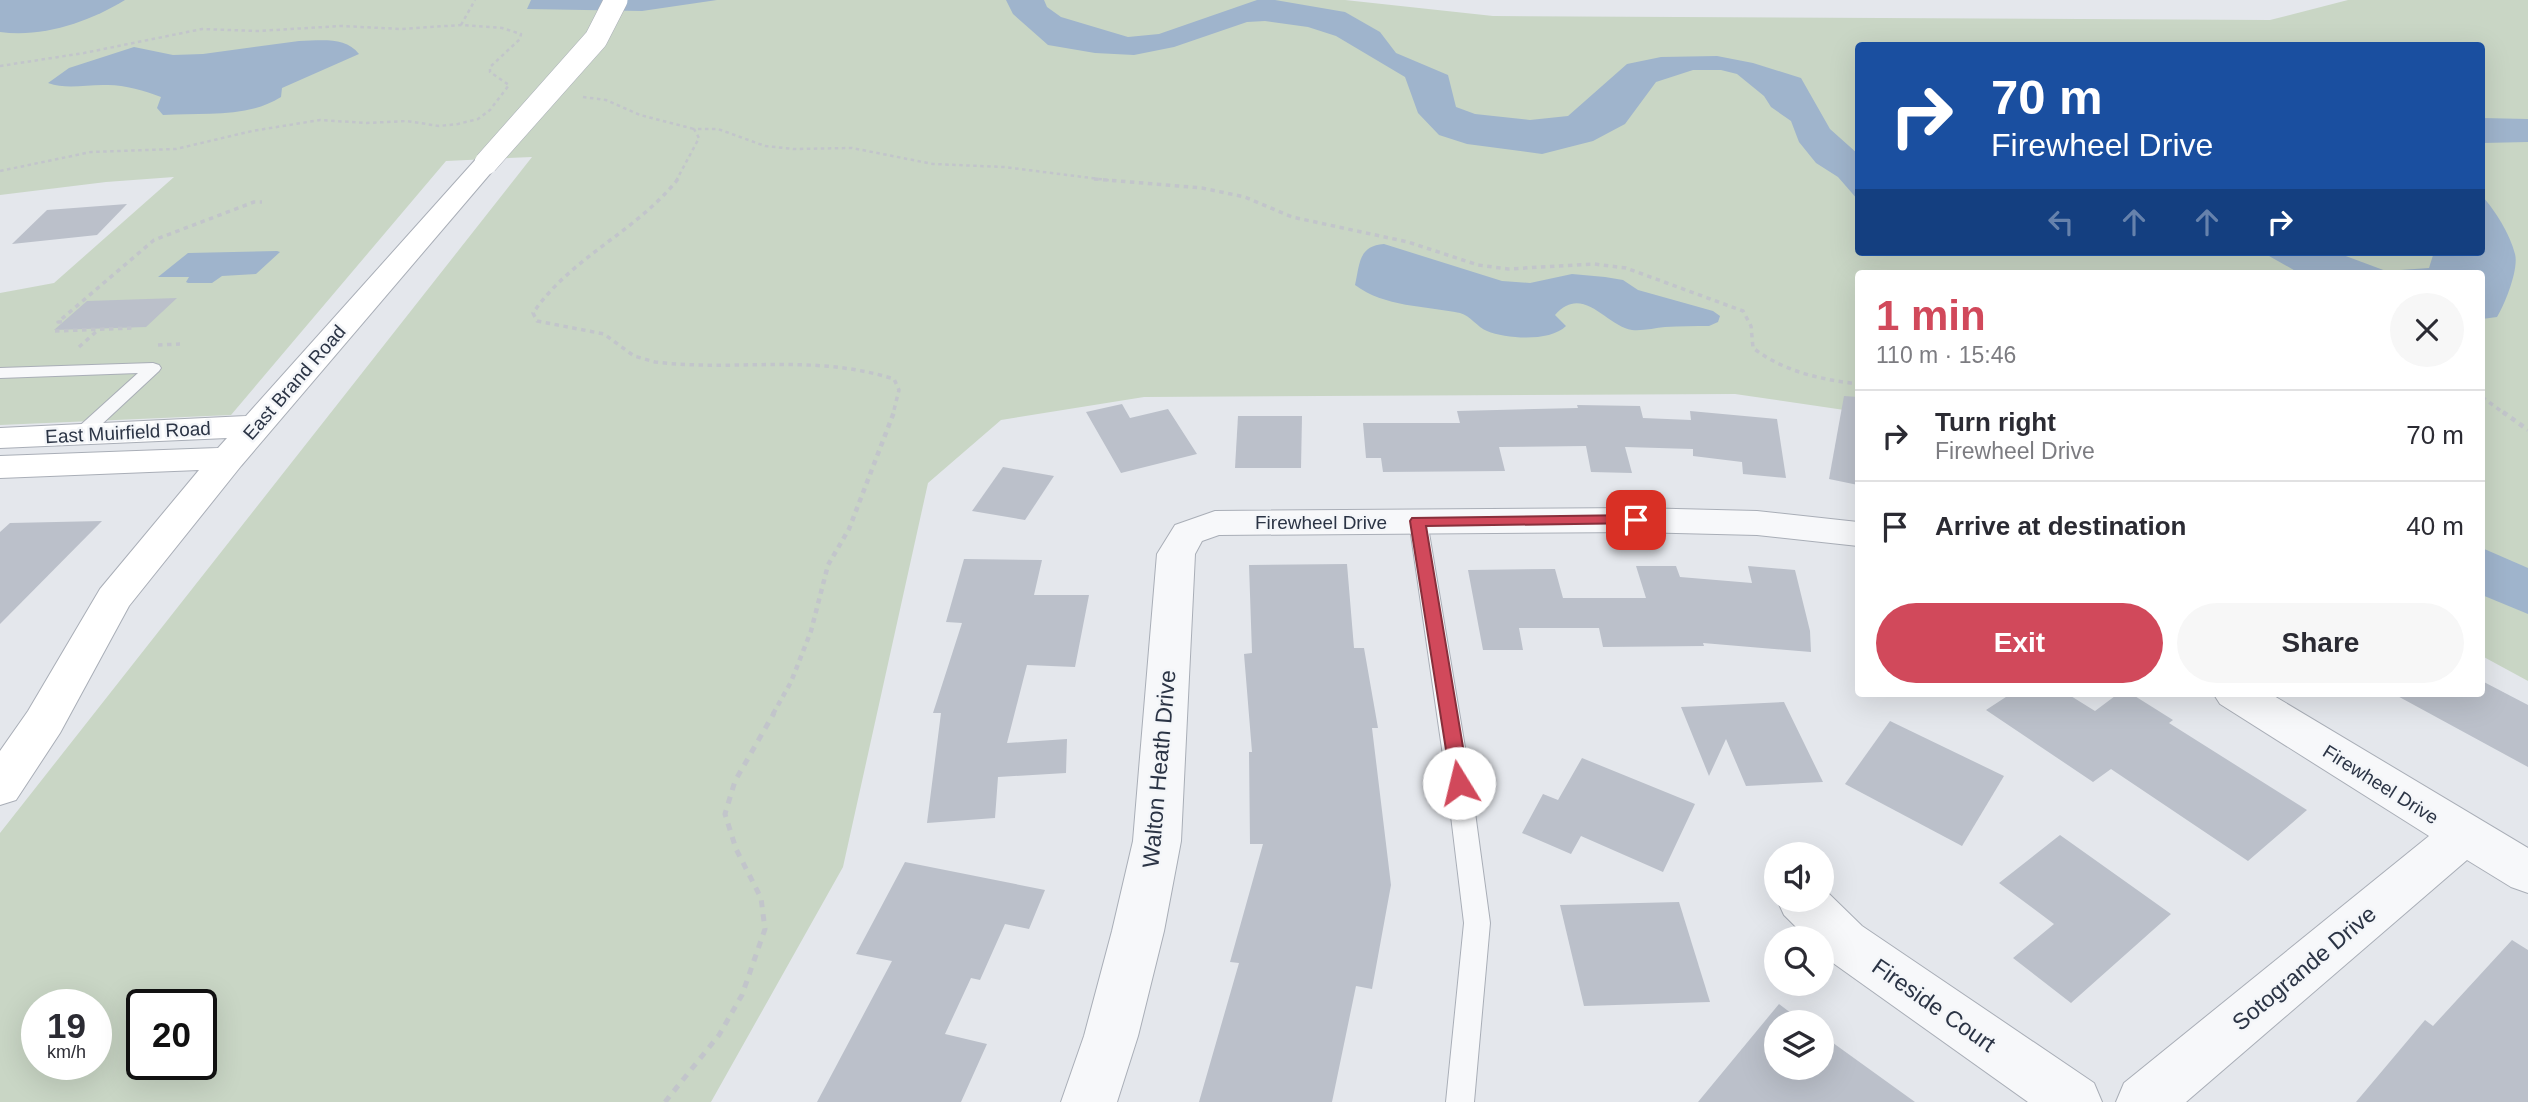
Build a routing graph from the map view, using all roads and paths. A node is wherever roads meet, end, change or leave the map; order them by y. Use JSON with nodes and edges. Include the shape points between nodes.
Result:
{"nodes":[{"id":1,"x":475,"y":0,"type":"edge"},
{"id":2,"x":616,"y":0,"type":"edge"},
{"id":3,"x":461,"y":25,"type":"junction"},
{"id":4,"x":0,"y":66,"type":"edge"},
{"id":5,"x":572,"y":97,"type":"dead end"},
{"id":6,"x":506,"y":103,"type":"dead end"},
{"id":7,"x":495,"y":105,"type":"junction"},
{"id":8,"x":694,"y":129,"type":"junction"},
{"id":9,"x":0,"y":171,"type":"edge"},
{"id":10,"x":262,"y":202,"type":"dead end"},
{"id":11,"x":62,"y":322,"type":"dead end"},
{"id":12,"x":133,"y":328,"type":"dead end"},
{"id":13,"x":99,"y":329,"type":"junction"},
{"id":14,"x":55,"y":331,"type":"dead end"},
{"id":15,"x":79,"y":348,"type":"dead end"},
{"id":16,"x":0,"y":373,"type":"edge"},
{"id":17,"x":1855,"y":383,"type":"edge"},
{"id":18,"x":2485,"y":399,"type":"edge"},
{"id":19,"x":256,"y":426,"type":"junction"},
{"id":20,"x":2528,"y":430,"type":"edge"},
{"id":21,"x":81,"y":435,"type":"junction"},
{"id":22,"x":0,"y":438,"type":"edge"},
{"id":23,"x":228,"y":458,"type":"junction"},
{"id":24,"x":0,"y":467,"type":"edge"},
{"id":25,"x":1418,"y":521,"type":"junction"},
{"id":26,"x":1855,"y":534,"type":"edge"},
{"id":27,"x":1175,"y":554,"type":"joint"},
{"id":28,"x":2241,"y":697,"type":"edge"},
{"id":29,"x":0,"y":786,"type":"edge"},
{"id":30,"x":2464,"y":835,"type":"junction"},
{"id":31,"x":2528,"y":873,"type":"edge"},
{"id":32,"x":1814,"y":912,"type":"edge"},
{"id":33,"x":665,"y":1102,"type":"edge"},
{"id":34,"x":1089,"y":1102,"type":"edge"},
{"id":35,"x":1460,"y":1102,"type":"edge"},
{"id":36,"x":2074,"y":1102,"type":"edge"},
{"id":37,"x":2144,"y":1102,"type":"edge"}],
"edges":[{"from":1,"to":3,"type":"path"},
{"from":2,"to":19,"type":"main road","name":"East Brand Road","bridge":true,"via":[[596,39]]},
{"from":3,"to":4,"type":"path","via":[[202,29]]},
{"from":3,"to":7,"type":"path","via":[[521,34],[490,68],[509,85]]},
{"from":5,"to":8,"type":"path","via":[[606,100],[640,115]]},
{"from":6,"to":7,"type":"path"},
{"from":7,"to":9,"type":"path","via":[[478,119],[458,124],[320,120],[177,149],[91,152]]},
{"from":8,"to":17,"type":"path","via":[[718,129],[765,146],[852,148],[933,164],[1202,188],[1244,197],[1292,217],[1408,242],[1478,265],[1626,268],[1744,311],[1754,348],[1770,362],[1803,374]]},
{"from":8,"to":33,"type":"path","via":[[699,138],[675,184],[541,299],[533,313],[537,321],[553,328],[606,335],[633,356],[663,362],[848,365],[894,379],[899,390],[849,529],[828,565],[796,669],[735,781],[725,814],[736,849],[761,898],[765,929],[742,995],[719,1035]]},
{"from":10,"to":11,"type":"path","via":[[154,240],[58,322]]},
{"from":12,"to":13,"type":"path"},
{"from":13,"to":14,"type":"path"},
{"from":13,"to":15,"type":"path"},
{"from":16,"to":21,"type":"lane","via":[[153,368]]},
{"from":18,"to":20,"type":"path"},
{"from":19,"to":21,"type":"main road","name":"East Muirfield Road"},
{"from":19,"to":23,"type":"main road","name":"East Brand Road"},
{"from":21,"to":22,"type":"main road","name":"East Muirfield Road"},
{"from":23,"to":24,"type":"main road","name":"East Muirfield Road"},
{"from":23,"to":29,"type":"main road","name":"East Brand Road","via":[[114,598],[44,722]]},
{"from":25,"to":26,"type":"street","name":"Firewheel Drive","via":[[1757,523]]},
{"from":25,"to":27,"type":"street","name":"Firewheel Drive","via":[[1215,523],[1188,533]]},
{"from":25,"to":35,"type":"lane","via":[[1477,923]]},
{"from":27,"to":34,"type":"street","name":"Walton Heath Drive","via":[[1157,841],[1111,1036]]},
{"from":28,"to":30,"type":"street","name":"Firewheel Drive"},
{"from":30,"to":31,"type":"street","name":"Firewheel Drive"},
{"from":30,"to":37,"type":"street","name":"Sotogrande Drive"},
{"from":32,"to":36,"type":"street","name":"Fireside Court","via":[[1844,942]]}]}
